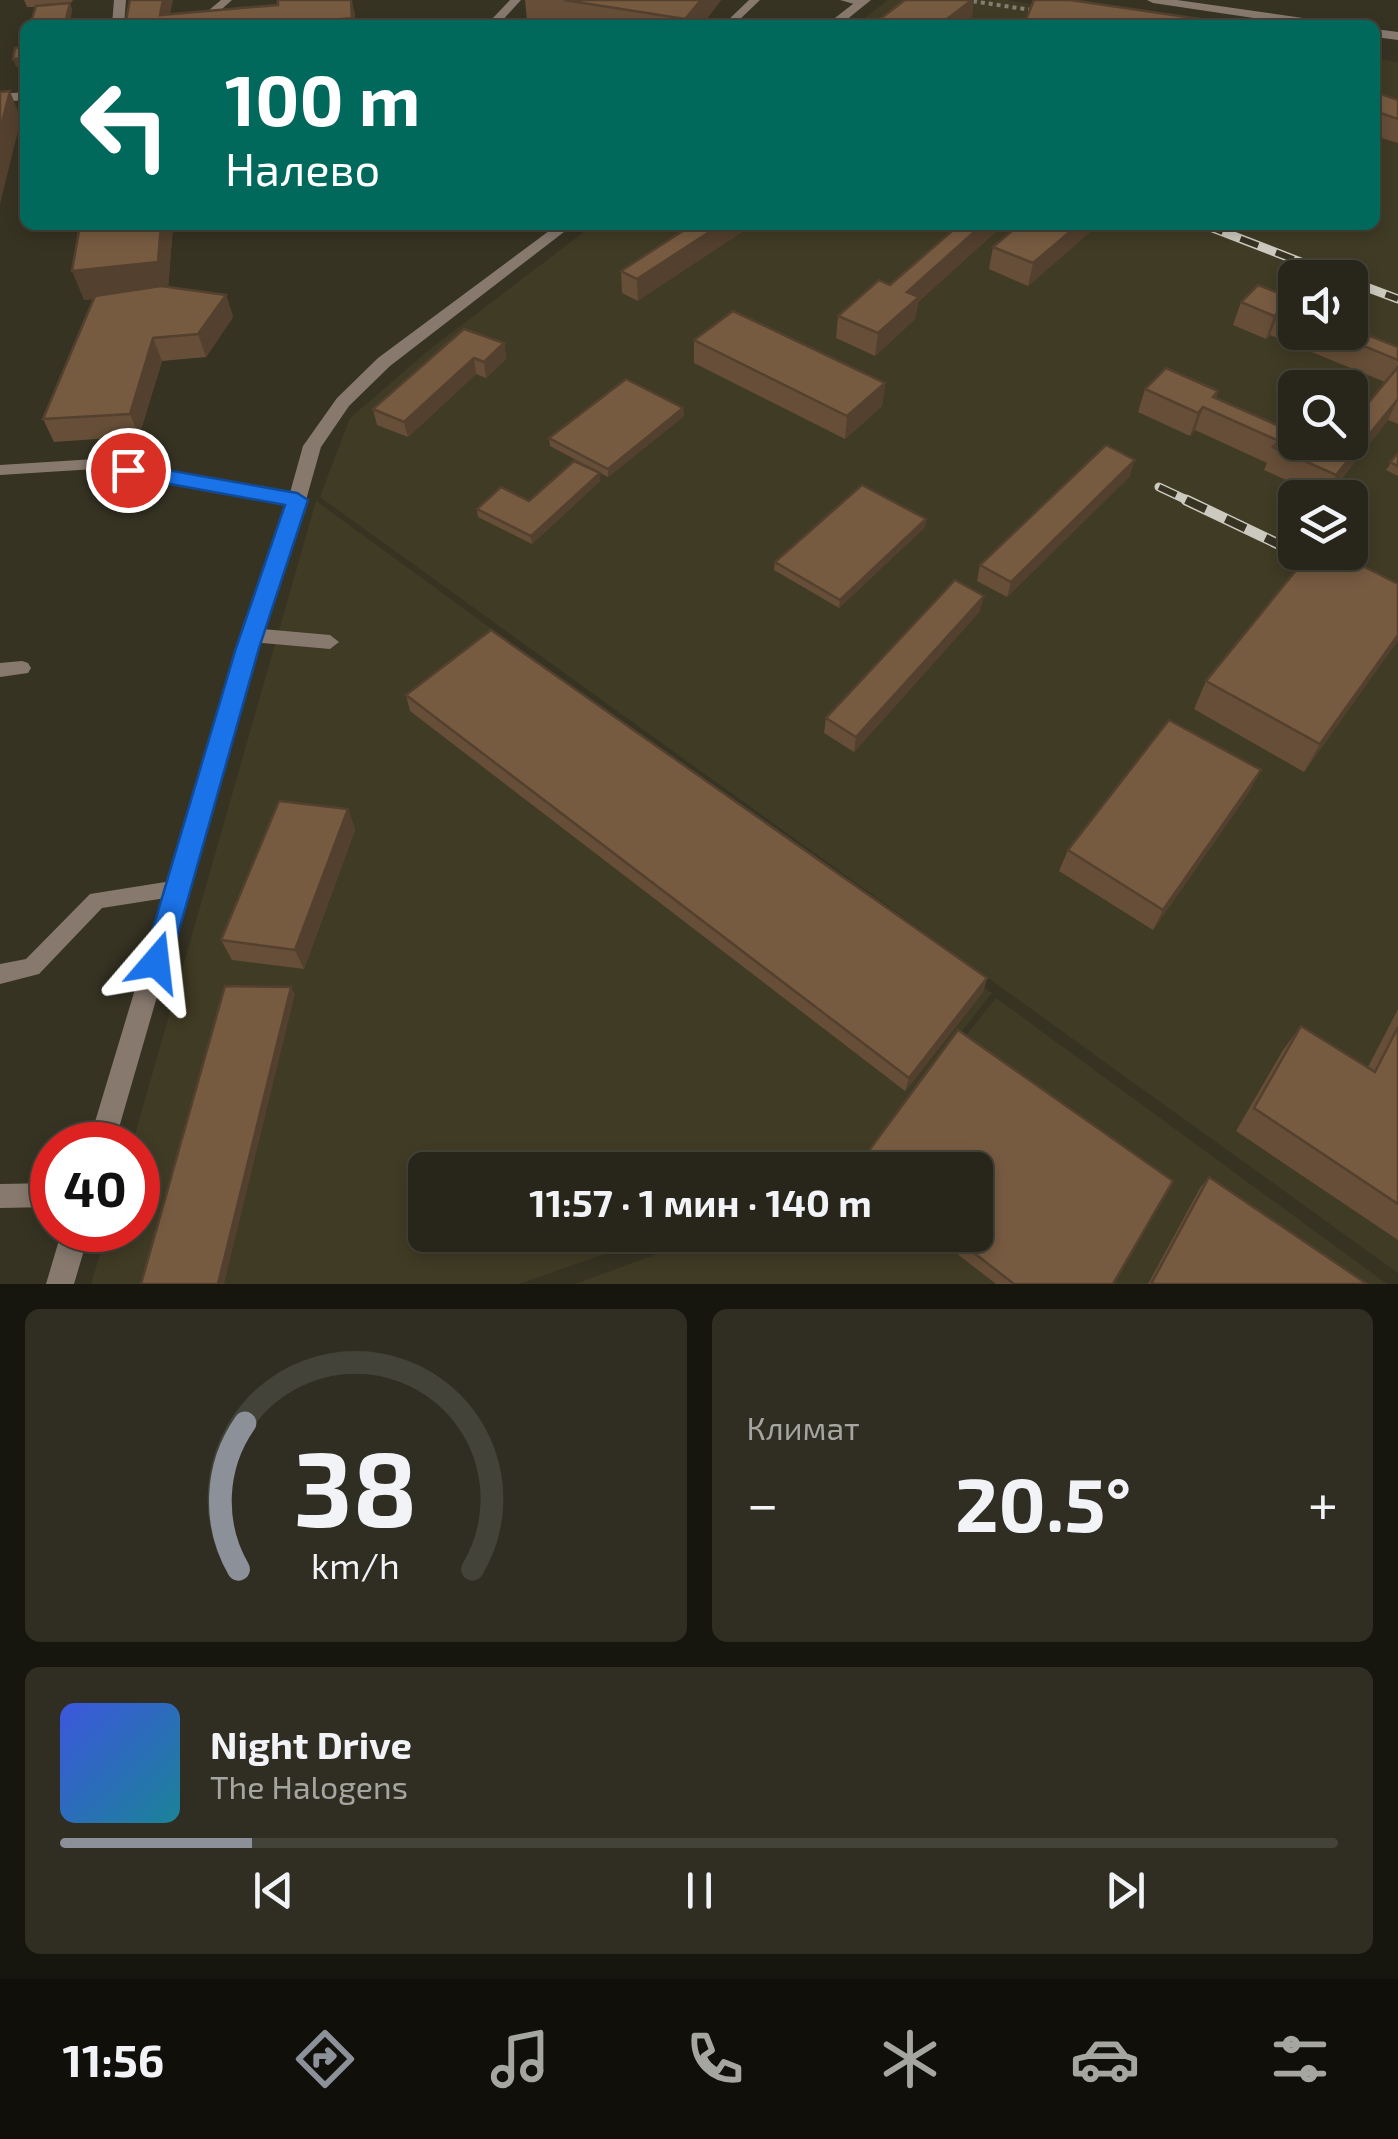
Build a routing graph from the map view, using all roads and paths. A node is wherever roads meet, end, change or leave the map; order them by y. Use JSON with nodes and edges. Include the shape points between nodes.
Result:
{"nodes":[{"id":1,"x":227,"y":0,"type":"edge"},
{"id":2,"x":516,"y":0,"type":"edge"},
{"id":3,"x":754,"y":0,"type":"edge"},
{"id":4,"x":846,"y":0,"type":"edge"},
{"id":5,"x":965,"y":0,"type":"edge"},
{"id":6,"x":1153,"y":0,"type":"edge"},
{"id":7,"x":863,"y":2,"type":"edge"},
{"id":8,"x":1044,"y":12,"type":"edge"},
{"id":9,"x":204,"y":20,"type":"edge"},
{"id":10,"x":496,"y":20,"type":"dead end"},
{"id":11,"x":733,"y":20,"type":"edge"},
{"id":12,"x":839,"y":20,"type":"edge"},
{"id":13,"x":1290,"y":20,"type":"edge"},
{"id":14,"x":559,"y":230,"type":"edge"},
{"id":15,"x":0,"y":470,"type":"edge"},
{"id":16,"x":297,"y":500,"type":"junction"},
{"id":17,"x":252,"y":635,"type":"junction"},
{"id":18,"x":330,"y":642,"type":"dead end"},
{"id":19,"x":22,"y":668,"type":"dead end"},
{"id":20,"x":0,"y":670,"type":"edge"},
{"id":21,"x":178,"y":889,"type":"junction"},
{"id":22,"x":0,"y":974,"type":"edge"},
{"id":23,"x":108,"y":1122,"type":"edge"},
{"id":24,"x":30,"y":1195,"type":"edge"},
{"id":25,"x":0,"y":1196,"type":"edge"},
{"id":26,"x":69,"y":1252,"type":"edge"},
{"id":27,"x":60,"y":1284,"type":"edge"}],
"edges":[{"from":1,"to":9,"type":"lane"},
{"from":2,"to":10,"type":"lane"},
{"from":3,"to":11,"type":"lane"},
{"from":4,"to":7,"type":"lane"},
{"from":5,"to":8,"type":"path"},
{"from":6,"to":13,"type":"street"},
{"from":7,"to":12,"type":"street"},
{"from":14,"to":16,"type":"street","via":[[384,362],[343,402],[312,446]]},
{"from":15,"to":16,"type":"lane","via":[[95,464]]},
{"from":16,"to":17,"type":"street"},
{"from":17,"to":18,"type":"lane"},
{"from":17,"to":21,"type":"street"},
{"from":19,"to":20,"type":"lane"},
{"from":21,"to":22,"type":"lane","via":[[97,900],[32,968]]},
{"from":21,"to":23,"type":"street"},
{"from":24,"to":25,"type":"lane"},
{"from":26,"to":27,"type":"street"}]}
